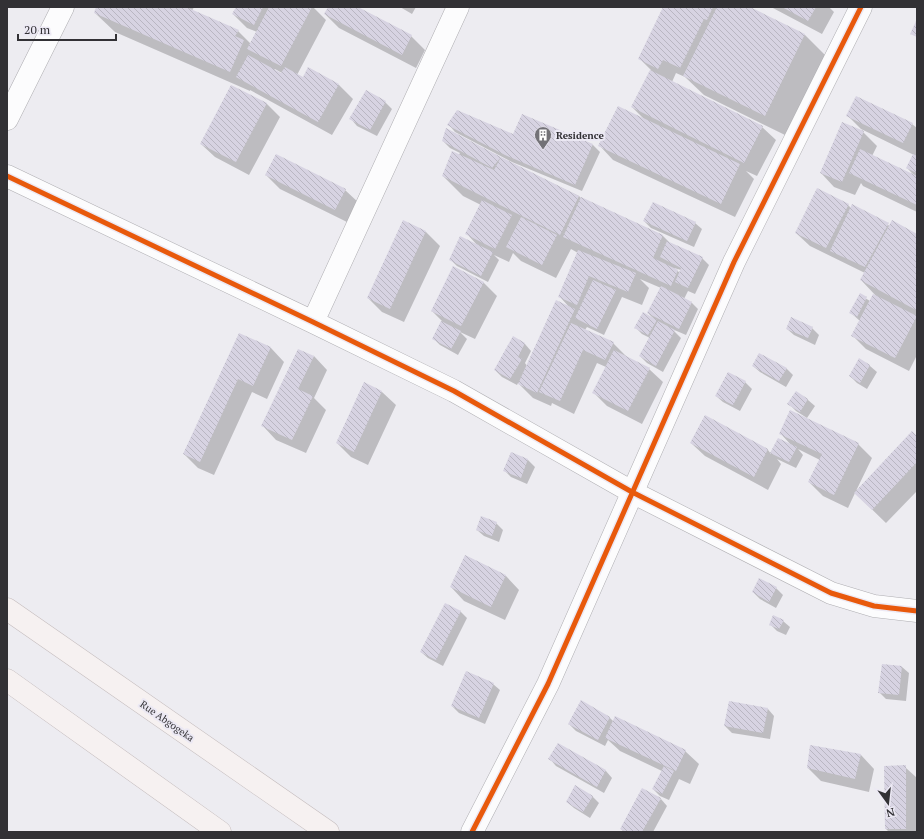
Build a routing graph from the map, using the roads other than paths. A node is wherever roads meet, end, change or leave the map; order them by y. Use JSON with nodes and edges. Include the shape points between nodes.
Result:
{"nodes":[{"id":1,"x":63,"y":7,"type":"edge"},
{"id":2,"x":458,"y":7,"type":"edge"},
{"id":3,"x":861,"y":7,"type":"edge"},
{"id":4,"x":7,"y":119,"type":"edge"},
{"id":5,"x":7,"y":176,"type":"edge"},
{"id":6,"x":313,"y":322,"type":"junction"},
{"id":7,"x":632,"y":492,"type":"junction"},
{"id":8,"x":7,"y":609,"type":"edge"},
{"id":9,"x":917,"y":611,"type":"edge"},
{"id":10,"x":7,"y":680,"type":"edge"},
{"id":11,"x":220,"y":832,"type":"edge"},
{"id":12,"x":328,"y":832,"type":"edge"},
{"id":13,"x":472,"y":832,"type":"edge"}],
"edges":[{"from":1,"to":4,"type":"street"},
{"from":2,"to":6,"type":"street"},
{"from":3,"to":7,"type":"street","via":[[734,262]]},
{"from":5,"to":6,"type":"street"},
{"from":6,"to":7,"type":"street","via":[[454,391]]},
{"from":7,"to":9,"type":"street","via":[[831,593],[874,606]]},
{"from":7,"to":13,"type":"street","via":[[548,684]]},
{"from":8,"to":12,"type":"main road","name":"Rue Abgogeka"},
{"from":10,"to":11,"type":"main road"}]}
